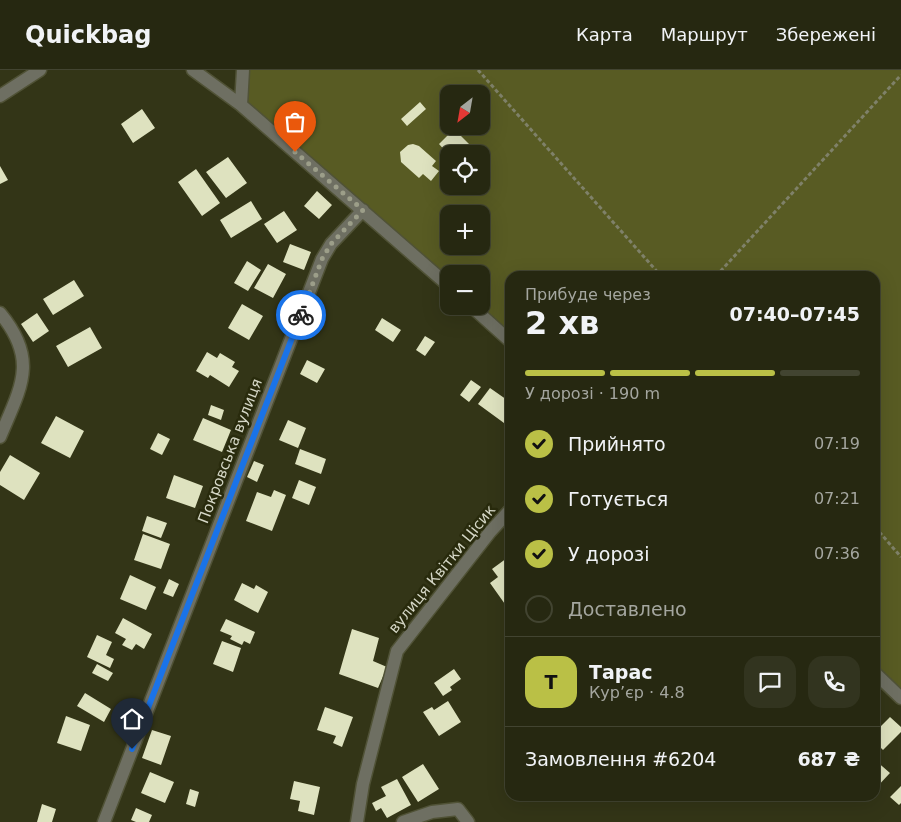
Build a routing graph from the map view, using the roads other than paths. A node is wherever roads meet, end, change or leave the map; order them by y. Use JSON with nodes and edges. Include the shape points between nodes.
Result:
{"nodes":[{"id":1,"x":40,"y":70,"type":"edge"},
{"id":2,"x":194,"y":70,"type":"edge"},
{"id":3,"x":243,"y":70,"type":"edge"},
{"id":4,"x":0,"y":96,"type":"edge"},
{"id":5,"x":241,"y":105,"type":"junction"},
{"id":6,"x":363,"y":210,"type":"junction"},
{"id":7,"x":440,"y":278,"type":"edge"},
{"id":8,"x":0,"y":313,"type":"edge"},
{"id":9,"x":481,"y":315,"type":"edge"},
{"id":10,"x":505,"y":337,"type":"edge"},
{"id":11,"x":0,"y":437,"type":"edge"},
{"id":12,"x":505,"y":516,"type":"edge"},
{"id":13,"x":880,"y":678,"type":"edge"},
{"id":14,"x":901,"y":698,"type":"edge"},
{"id":15,"x":104,"y":822,"type":"edge"},
{"id":16,"x":357,"y":822,"type":"edge"},
{"id":17,"x":403,"y":822,"type":"edge"},
{"id":18,"x":468,"y":822,"type":"edge"}],
"edges":[{"from":1,"to":4,"type":"street"},
{"from":2,"to":5,"type":"street"},
{"from":3,"to":5,"type":"street"},
{"from":5,"to":6,"type":"street"},
{"from":6,"to":7,"type":"street"},
{"from":6,"to":15,"type":"street","name":"Покровська вулиця","via":[[331,244],[322,259]]},
{"from":8,"to":11,"type":"street","via":[[18,339],[24,365],[16,398]]},
{"from":9,"to":10,"type":"street"},
{"from":12,"to":16,"type":"street","name":"вулиця Квітки Цісик","via":[[397,651],[363,784]]},
{"from":13,"to":14,"type":"street"},
{"from":17,"to":18,"type":"street","via":[[432,812],[458,809]]}]}
